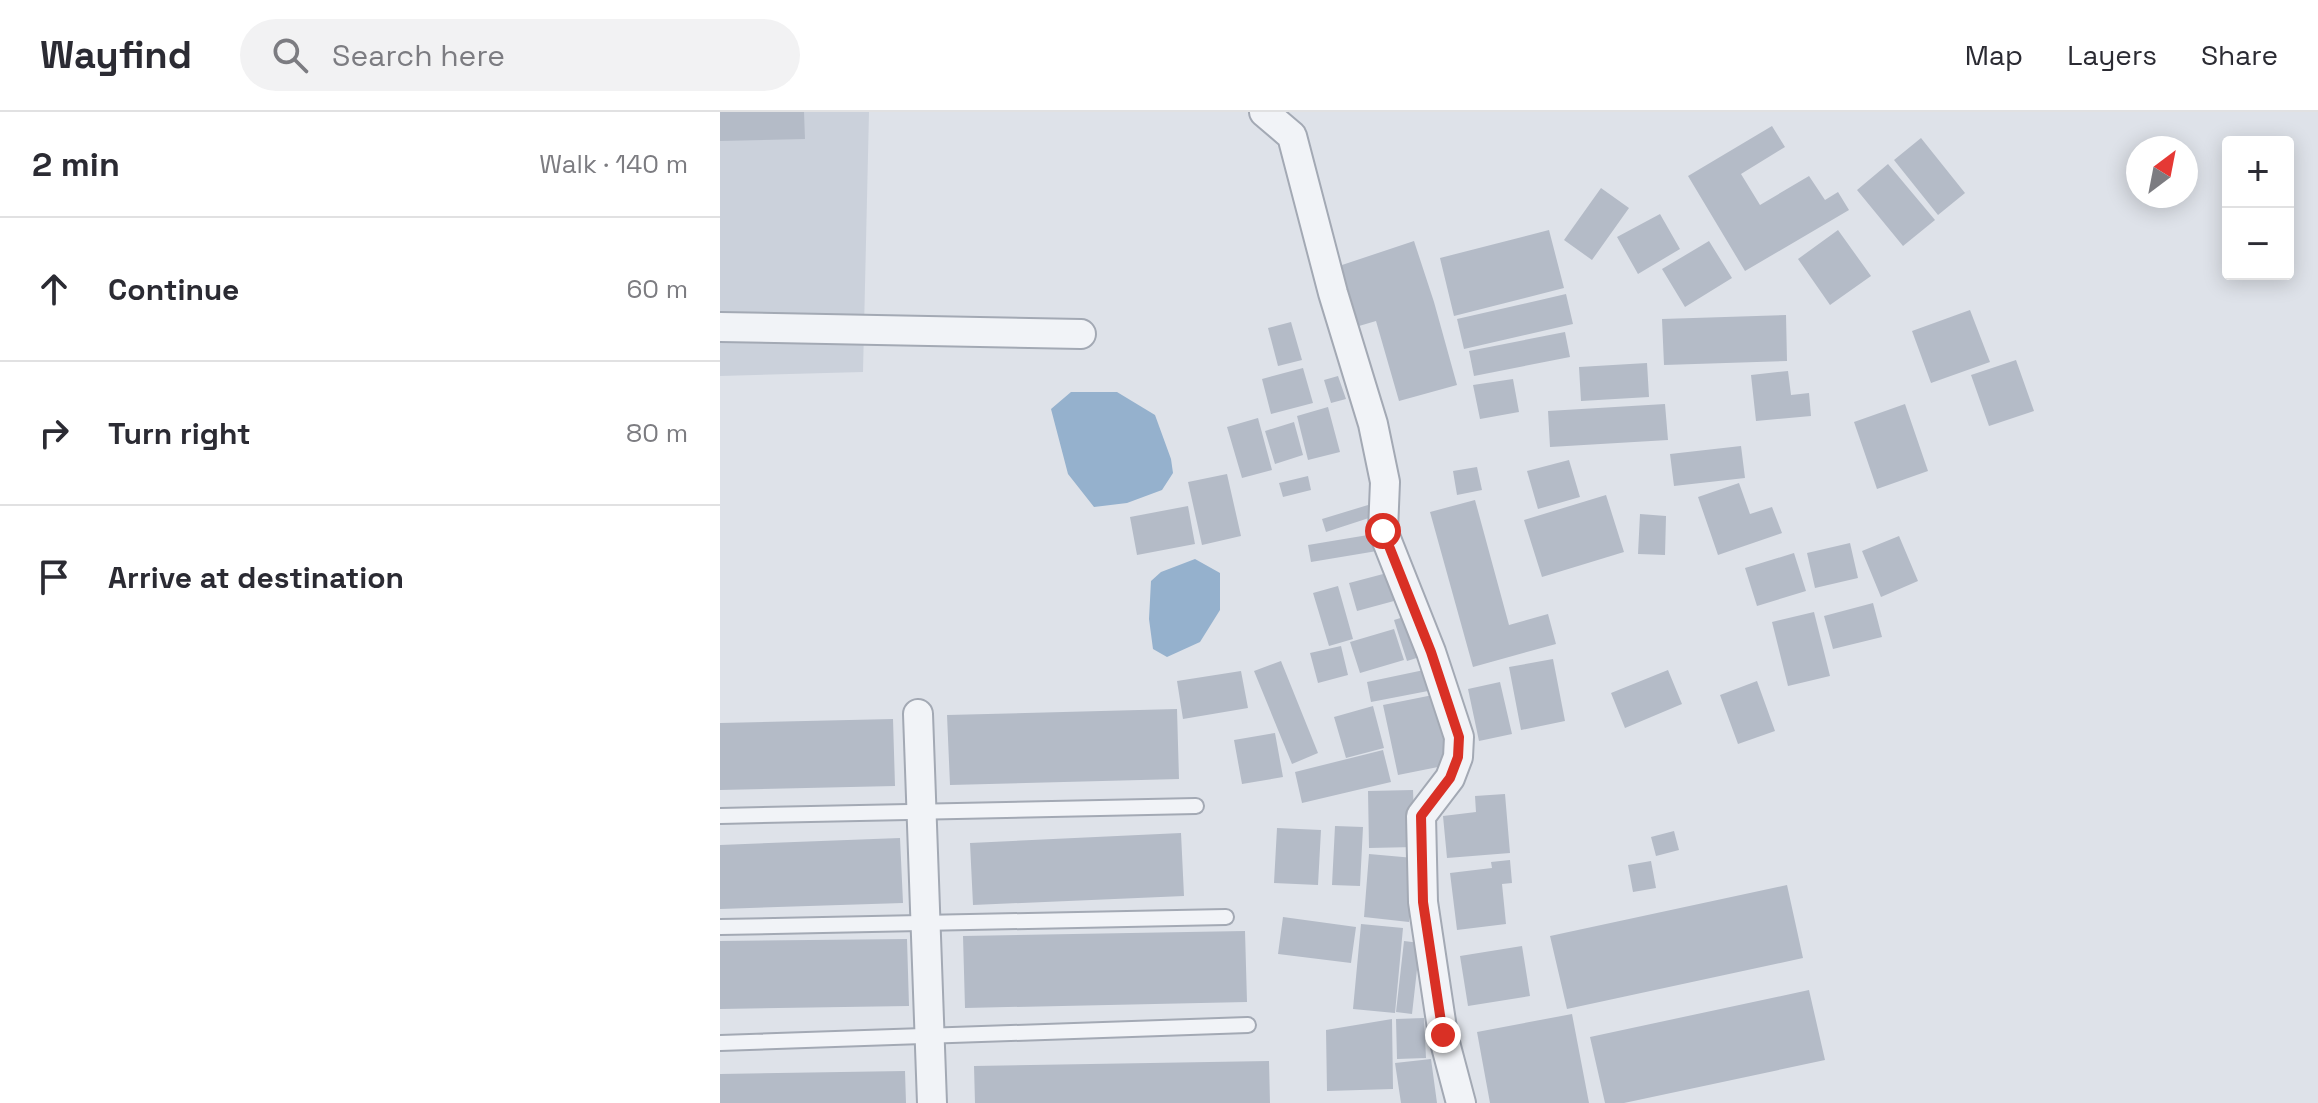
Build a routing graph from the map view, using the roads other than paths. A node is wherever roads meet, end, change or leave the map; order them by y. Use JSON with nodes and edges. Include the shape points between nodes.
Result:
{"nodes":[{"id":1,"x":1264,"y":112,"type":"edge"},
{"id":2,"x":720,"y":327,"type":"edge"},
{"id":3,"x":1081,"y":334,"type":"dead end"},
{"id":4,"x":918,"y":714,"type":"dead end"},
{"id":5,"x":1196,"y":806,"type":"dead end"},
{"id":6,"x":922,"y":812,"type":"junction"},
{"id":7,"x":720,"y":816,"type":"edge"},
{"id":8,"x":1226,"y":917,"type":"dead end"},
{"id":9,"x":926,"y":923,"type":"junction"},
{"id":10,"x":720,"y":927,"type":"edge"},
{"id":11,"x":1248,"y":1025,"type":"dead end"},
{"id":12,"x":929,"y":1036,"type":"junction"},
{"id":13,"x":720,"y":1043,"type":"edge"},
{"id":14,"x":932,"y":1103,"type":"edge"},
{"id":15,"x":1461,"y":1103,"type":"edge"}],
"edges":[{"from":1,"to":15,"type":"street","via":[[1292,136],[1373,424],[1385,482],[1383,531],[1459,737],[1450,778],[1421,816],[1423,902],[1443,1035]]},
{"from":2,"to":3,"type":"street"},
{"from":4,"to":6,"type":"street"},
{"from":5,"to":6,"type":"lane"},
{"from":6,"to":7,"type":"lane"},
{"from":6,"to":9,"type":"street"},
{"from":8,"to":9,"type":"lane"},
{"from":9,"to":10,"type":"lane"},
{"from":9,"to":12,"type":"street"},
{"from":11,"to":12,"type":"lane"},
{"from":12,"to":13,"type":"lane"},
{"from":12,"to":14,"type":"street"}]}
